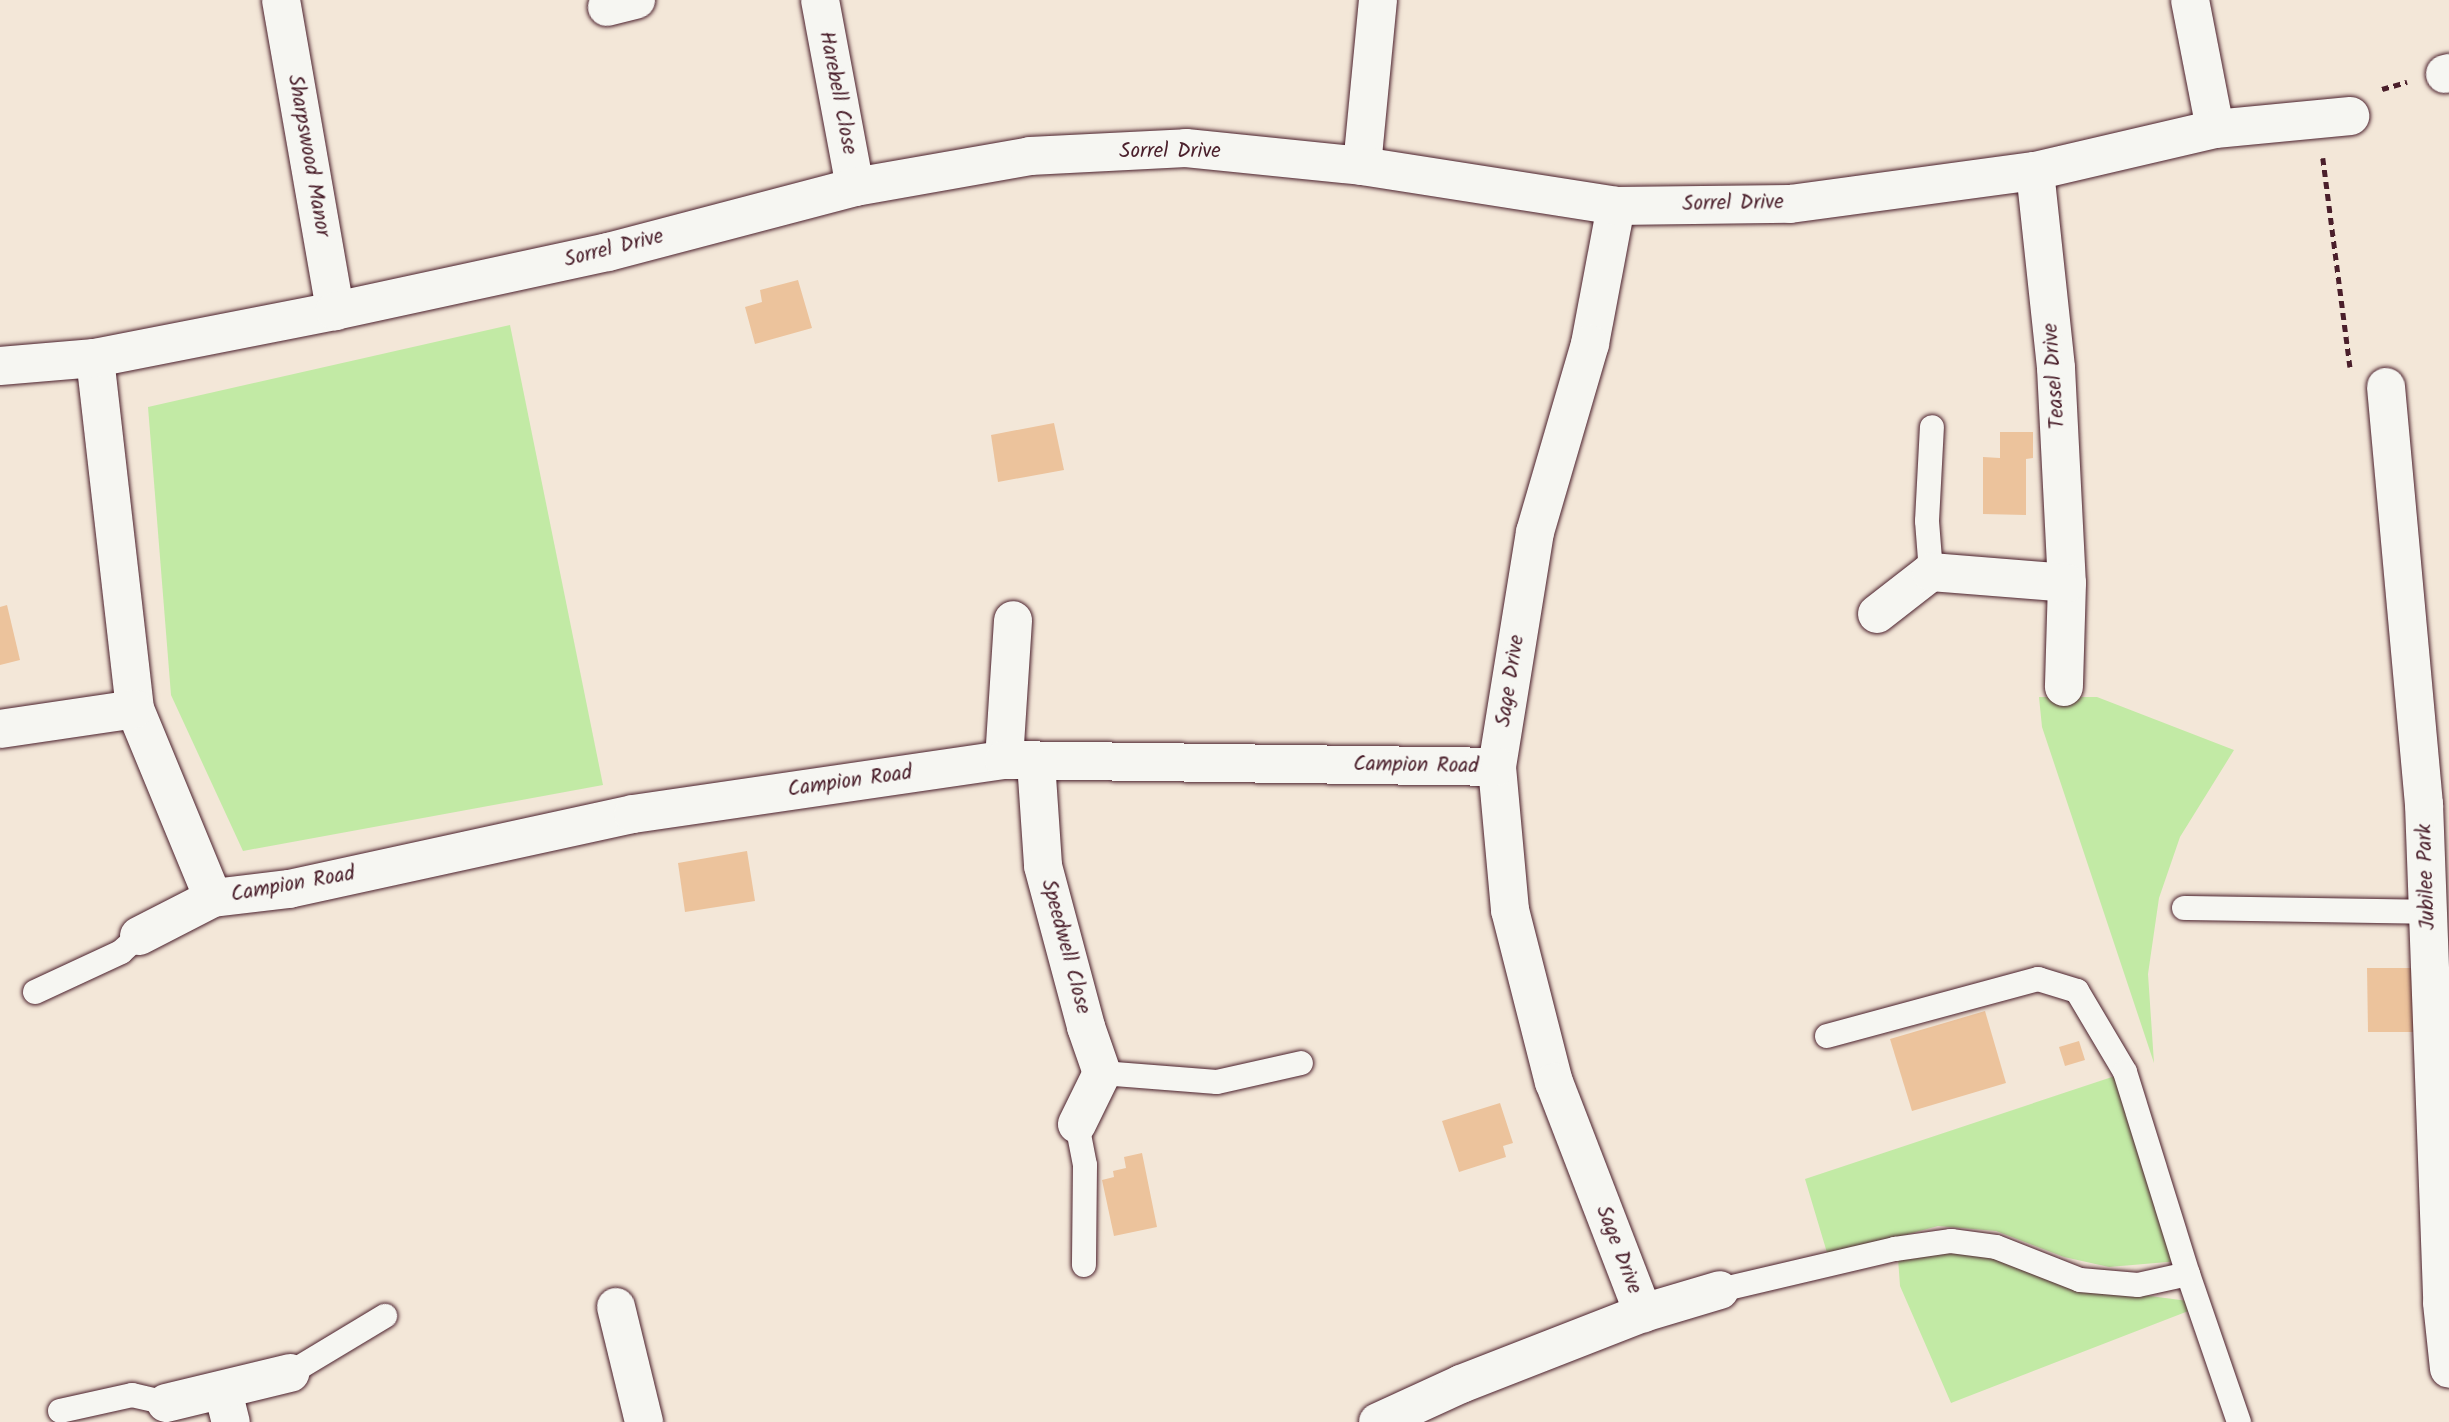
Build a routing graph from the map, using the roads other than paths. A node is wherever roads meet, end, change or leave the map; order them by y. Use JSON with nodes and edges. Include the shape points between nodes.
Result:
{"nodes":[{"id":1,"x":281,"y":0,"type":"edge"},
{"id":2,"x":820,"y":0,"type":"edge"},
{"id":3,"x":1378,"y":0,"type":"edge"},
{"id":4,"x":2190,"y":0,"type":"edge"},
{"id":5,"x":2336,"y":118,"type":"road end"},
{"id":6,"x":2216,"y":129,"type":"junction"},
{"id":7,"x":1362,"y":166,"type":"junction"},
{"id":8,"x":2035,"y":171,"type":"junction"},
{"id":9,"x":855,"y":187,"type":"junction"},
{"id":10,"x":1616,"y":206,"type":"junction"},
{"id":11,"x":335,"y":311,"type":"junction"},
{"id":12,"x":96,"y":358,"type":"junction"},
{"id":13,"x":0,"y":366,"type":"edge"},
{"id":14,"x":2386,"y":387,"type":"road end"},
{"id":15,"x":1932,"y":428,"type":"dead end"},
{"id":16,"x":1931,"y":572,"type":"junction"},
{"id":17,"x":2067,"y":583,"type":"junction"},
{"id":18,"x":1877,"y":614,"type":"dead end"},
{"id":19,"x":1013,"y":620,"type":"dead end"},
{"id":20,"x":2064,"y":687,"type":"dead end"},
{"id":21,"x":135,"y":709,"type":"junction"},
{"id":22,"x":0,"y":729,"type":"edge"},
{"id":23,"x":1020,"y":761,"type":"junction"},
{"id":24,"x":1497,"y":767,"type":"junction"},
{"id":25,"x":213,"y":898,"type":"junction"},
{"id":26,"x":2185,"y":908,"type":"dead end"},
{"id":27,"x":2428,"y":912,"type":"junction"},
{"id":28,"x":139,"y":936,"type":"joint"},
{"id":29,"x":35,"y":992,"type":"dead end"},
{"id":30,"x":1827,"y":1036,"type":"dead end"},
{"id":31,"x":1301,"y":1063,"type":"dead end"},
{"id":32,"x":1102,"y":1073,"type":"junction"},
{"id":33,"x":1077,"y":1124,"type":"joint"},
{"id":34,"x":1084,"y":1265,"type":"dead end"},
{"id":35,"x":2188,"y":1274,"type":"junction"},
{"id":36,"x":1720,"y":1290,"type":"joint"},
{"id":37,"x":616,"y":1307,"type":"dead end"},
{"id":38,"x":1643,"y":1313,"type":"junction"},
{"id":39,"x":385,"y":1315,"type":"dead end"},
{"id":40,"x":2449,"y":1369,"type":"edge"},
{"id":41,"x":290,"y":1373,"type":"joint"},
{"id":42,"x":166,"y":1403,"type":"joint"},
{"id":43,"x":227,"y":1406,"type":"edge"},
{"id":44,"x":60,"y":1411,"type":"dead end"},
{"id":45,"x":645,"y":1422,"type":"edge"},
{"id":46,"x":1378,"y":1422,"type":"edge"},
{"id":47,"x":2239,"y":1422,"type":"edge"}],
"edges":[{"from":1,"to":11,"type":"street","name":"Sharpswood Manor"},
{"from":2,"to":9,"type":"street","name":"Harebell Close"},
{"from":3,"to":7,"type":"street"},
{"from":4,"to":6,"type":"street"},
{"from":5,"to":6,"type":"street","name":"Sorrel Drive"},
{"from":6,"to":8,"type":"street","name":"Sorrel Drive"},
{"from":7,"to":9,"type":"street","name":"Sorrel Drive","via":[[1186,148],[1030,156]]},
{"from":7,"to":10,"type":"street","name":"Sorrel Drive"},
{"from":8,"to":10,"type":"street","name":"Sorrel Drive","via":[[1790,204]]},
{"from":8,"to":17,"type":"street","name":"Teasel Drive","via":[[2056,368]]},
{"from":9,"to":11,"type":"street","name":"Sorrel Drive","via":[[608,252]]},
{"from":10,"to":24,"type":"street","name":"Sage Drive","via":[[1590,344],[1535,532]]},
{"from":11,"to":12,"type":"street","name":"Sorrel Drive"},
{"from":12,"to":13,"type":"street","name":"Sorrel Drive"},
{"from":12,"to":21,"type":"street","name":"Campion Road"},
{"from":14,"to":27,"type":"street","name":"Jubilee Park","via":[[2424,804]]},
{"from":15,"to":16,"type":"lane","via":[[1927,521]]},
{"from":16,"to":17,"type":"street"},
{"from":16,"to":18,"type":"street"},
{"from":17,"to":20,"type":"street","name":"Teasel Drive"},
{"from":19,"to":23,"type":"street","name":"Speedwell Close"},
{"from":21,"to":22,"type":"street"},
{"from":21,"to":25,"type":"street","name":"Campion Road"},
{"from":23,"to":24,"type":"street","name":"Campion Road"},
{"from":23,"to":25,"type":"street","name":"Campion Road","via":[[633,814],[289,889]]},
{"from":23,"to":32,"type":"street","name":"Speedwell Close","via":[[1043,866]]},
{"from":24,"to":38,"type":"street","name":"Sage Drive","via":[[1510,910],[1554,1082]]},
{"from":25,"to":28,"type":"street","name":"Campion Road"},
{"from":26,"to":27,"type":"lane"},
{"from":27,"to":40,"type":"street","name":"Jubilee Park","via":[[2441,1277]]},
{"from":28,"to":29,"type":"lane","via":[[121,952]]},
{"from":30,"to":35,"type":"lane","via":[[2038,979],[2077,991],[2125,1072]]},
{"from":31,"to":32,"type":"lane","via":[[1217,1083]]},
{"from":32,"to":33,"type":"street"},
{"from":33,"to":34,"type":"lane","via":[[1085,1165]]},
{"from":35,"to":36,"type":"lane","via":[[2138,1285],[2080,1280],[1996,1247],[1951,1241],[1895,1249]]},
{"from":35,"to":47,"type":"lane"},
{"from":36,"to":38,"type":"street","name":"Sage Drive"},
{"from":37,"to":45,"type":"street"},
{"from":38,"to":46,"type":"street","name":"Sage Drive","via":[[1461,1384]]},
{"from":39,"to":41,"type":"lane"},
{"from":41,"to":43,"type":"street"},
{"from":42,"to":43,"type":"street"},
{"from":42,"to":44,"type":"lane","via":[[132,1395]]}]}
